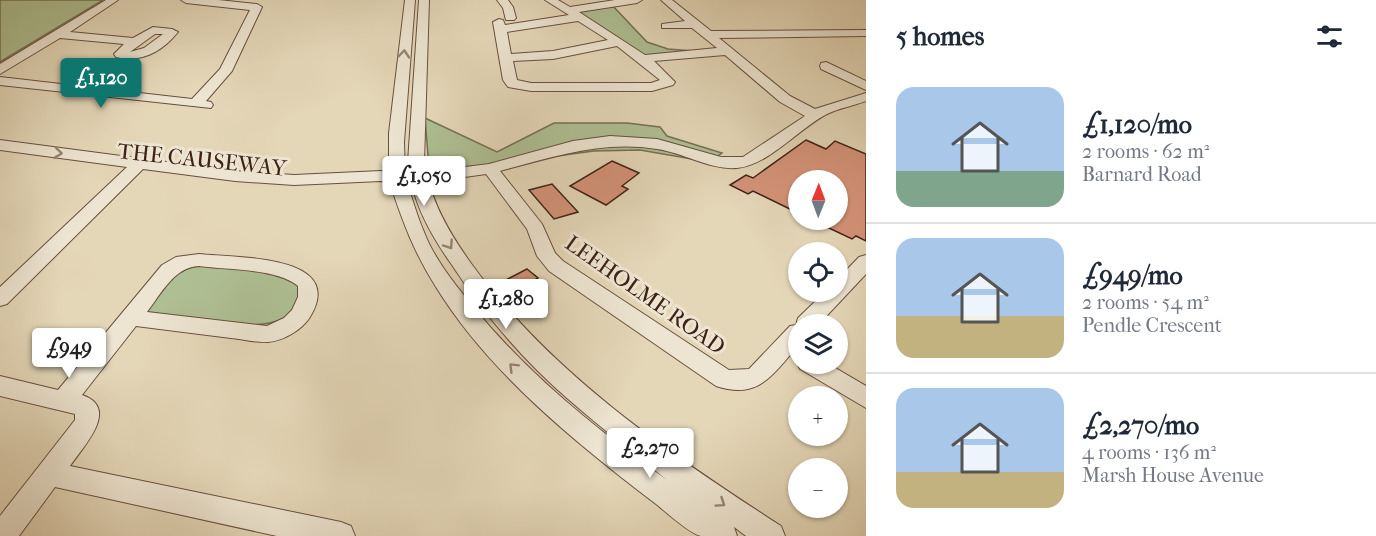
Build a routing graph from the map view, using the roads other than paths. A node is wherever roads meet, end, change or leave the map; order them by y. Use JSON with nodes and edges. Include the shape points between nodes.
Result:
{"nodes":[{"id":1,"x":113,"y":0,"type":"edge"},
{"id":2,"x":186,"y":0,"type":"edge"},
{"id":3,"x":410,"y":0,"type":"edge"},
{"id":4,"x":424,"y":0,"type":"edge"},
{"id":5,"x":502,"y":0,"type":"edge"},
{"id":6,"x":550,"y":0,"type":"edge"},
{"id":7,"x":637,"y":0,"type":"edge"},
{"id":8,"x":666,"y":0,"type":"edge"},
{"id":9,"x":575,"y":13,"type":"junction"},
{"id":10,"x":507,"y":21,"type":"junction"},
{"id":11,"x":695,"y":24,"type":"junction"},
{"id":12,"x":866,"y":33,"type":"edge"},
{"id":13,"x":58,"y":34,"type":"junction"},
{"id":14,"x":676,"y":35,"type":"dead end"},
{"id":15,"x":708,"y":35,"type":"junction"},
{"id":16,"x":135,"y":42,"type":"dead end"},
{"id":17,"x":618,"y":42,"type":"junction"},
{"id":18,"x":727,"y":51,"type":"junction"},
{"id":19,"x":506,"y":58,"type":"junction"},
{"id":20,"x":641,"y":59,"type":"junction"},
{"id":21,"x":825,"y":65,"type":"dead end"},
{"id":22,"x":0,"y":70,"type":"edge"},
{"id":23,"x":0,"y":81,"type":"edge"},
{"id":24,"x":866,"y":86,"type":"edge"},
{"id":25,"x":866,"y":97,"type":"edge"},
{"id":26,"x":814,"y":115,"type":"junction"},
{"id":27,"x":0,"y":145,"type":"edge"},
{"id":28,"x":0,"y":158,"type":"edge"},
{"id":29,"x":133,"y":169,"type":"junction"},
{"id":30,"x":490,"y":169,"type":"junction"},
{"id":31,"x":408,"y":179,"type":"junction"},
{"id":32,"x":866,"y":262,"type":"edge"},
{"id":33,"x":0,"y":299,"type":"edge"},
{"id":34,"x":816,"y":314,"type":"edge"},
{"id":35,"x":131,"y":318,"type":"junction"},
{"id":36,"x":788,"y":349,"type":"edge"},
{"id":37,"x":826,"y":374,"type":"edge"},
{"id":38,"x":0,"y":386,"type":"edge"},
{"id":39,"x":866,"y":398,"type":"edge"},
{"id":40,"x":566,"y":399,"type":"junction"},
{"id":41,"x":64,"y":400,"type":"junction"},
{"id":42,"x":50,"y":474,"type":"junction"},
{"id":43,"x":256,"y":528,"type":"edge"},
{"id":44,"x":2,"y":536,"type":"edge"},
{"id":45,"x":341,"y":536,"type":"edge"},
{"id":46,"x":723,"y":536,"type":"edge"},
{"id":47,"x":771,"y":536,"type":"edge"}],
"edges":[{"from":1,"to":13,"type":"street"},
{"from":2,"to":23,"type":"street","via":[[257,7],[226,71],[201,104]]},
{"from":31,"to":3,"type":"street","one_way":true,"via":[[396,138]]},
{"from":4,"to":31,"type":"street","via":[[416,142]]},
{"from":5,"to":10,"type":"street","via":[[508,7]]},
{"from":6,"to":9,"type":"street"},
{"from":7,"to":9,"type":"street"},
{"from":8,"to":11,"type":"street"},
{"from":9,"to":10,"type":"street"},
{"from":9,"to":17,"type":"street"},
{"from":10,"to":19,"type":"street"},
{"from":11,"to":14,"type":"street","via":[[663,23]]},
{"from":11,"to":15,"type":"street"},
{"from":12,"to":15,"type":"street"},
{"from":13,"to":16,"type":"street"},
{"from":13,"to":22,"type":"street"},
{"from":15,"to":18,"type":"street"},
{"from":17,"to":19,"type":"street","via":[[553,55]]},
{"from":17,"to":20,"type":"street"},
{"from":18,"to":20,"type":"street"},
{"from":18,"to":26,"type":"street","via":[[785,99]]},
{"from":19,"to":20,"type":"street","via":[[510,80],[521,86],[652,87],[668,82],[666,76]]},
{"from":21,"to":24,"type":"street"},
{"from":25,"to":26,"type":"street"},
{"from":26,"to":30,"type":"street","name":"THE CAUSEWAY","via":[[748,161],[719,162],[657,144],[610,141],[573,146]]},
{"from":27,"to":29,"type":"street","name":"THE CAUSEWAY","one_way":true},
{"from":28,"to":29,"type":"street","name":"THE CAUSEWAY"},
{"from":29,"to":31,"type":"street","name":"THE CAUSEWAY","via":[[226,189],[288,193],[379,189]]},
{"from":29,"to":33,"type":"street"},
{"from":30,"to":31,"type":"street","name":"THE CAUSEWAY"},
{"from":30,"to":36,"type":"street","name":"LEEHOLME ROAD","via":[[536,228],[547,256],[556,266],[715,374],[724,379],[749,381]]},
{"from":31,"to":40,"type":"street","via":[[402,199],[427,256],[454,297],[511,365]]},
{"from":32,"to":34,"type":"street"},
{"from":35,"to":35,"type":"street","via":[[175,264],[190,260],[288,271],[309,287],[306,307],[296,321],[268,334]]},
{"from":35,"to":41,"type":"street"},
{"from":37,"to":39,"type":"street"},
{"from":38,"to":41,"type":"street"},
{"from":40,"to":46,"type":"street","via":[[626,466]]},
{"from":40,"to":47,"type":"street","one_way":true},
{"from":41,"to":42,"type":"street","via":[[82,405],[87,423]]},
{"from":42,"to":43,"type":"street"},
{"from":42,"to":44,"type":"street"},
{"from":43,"to":45,"type":"street"}]}
